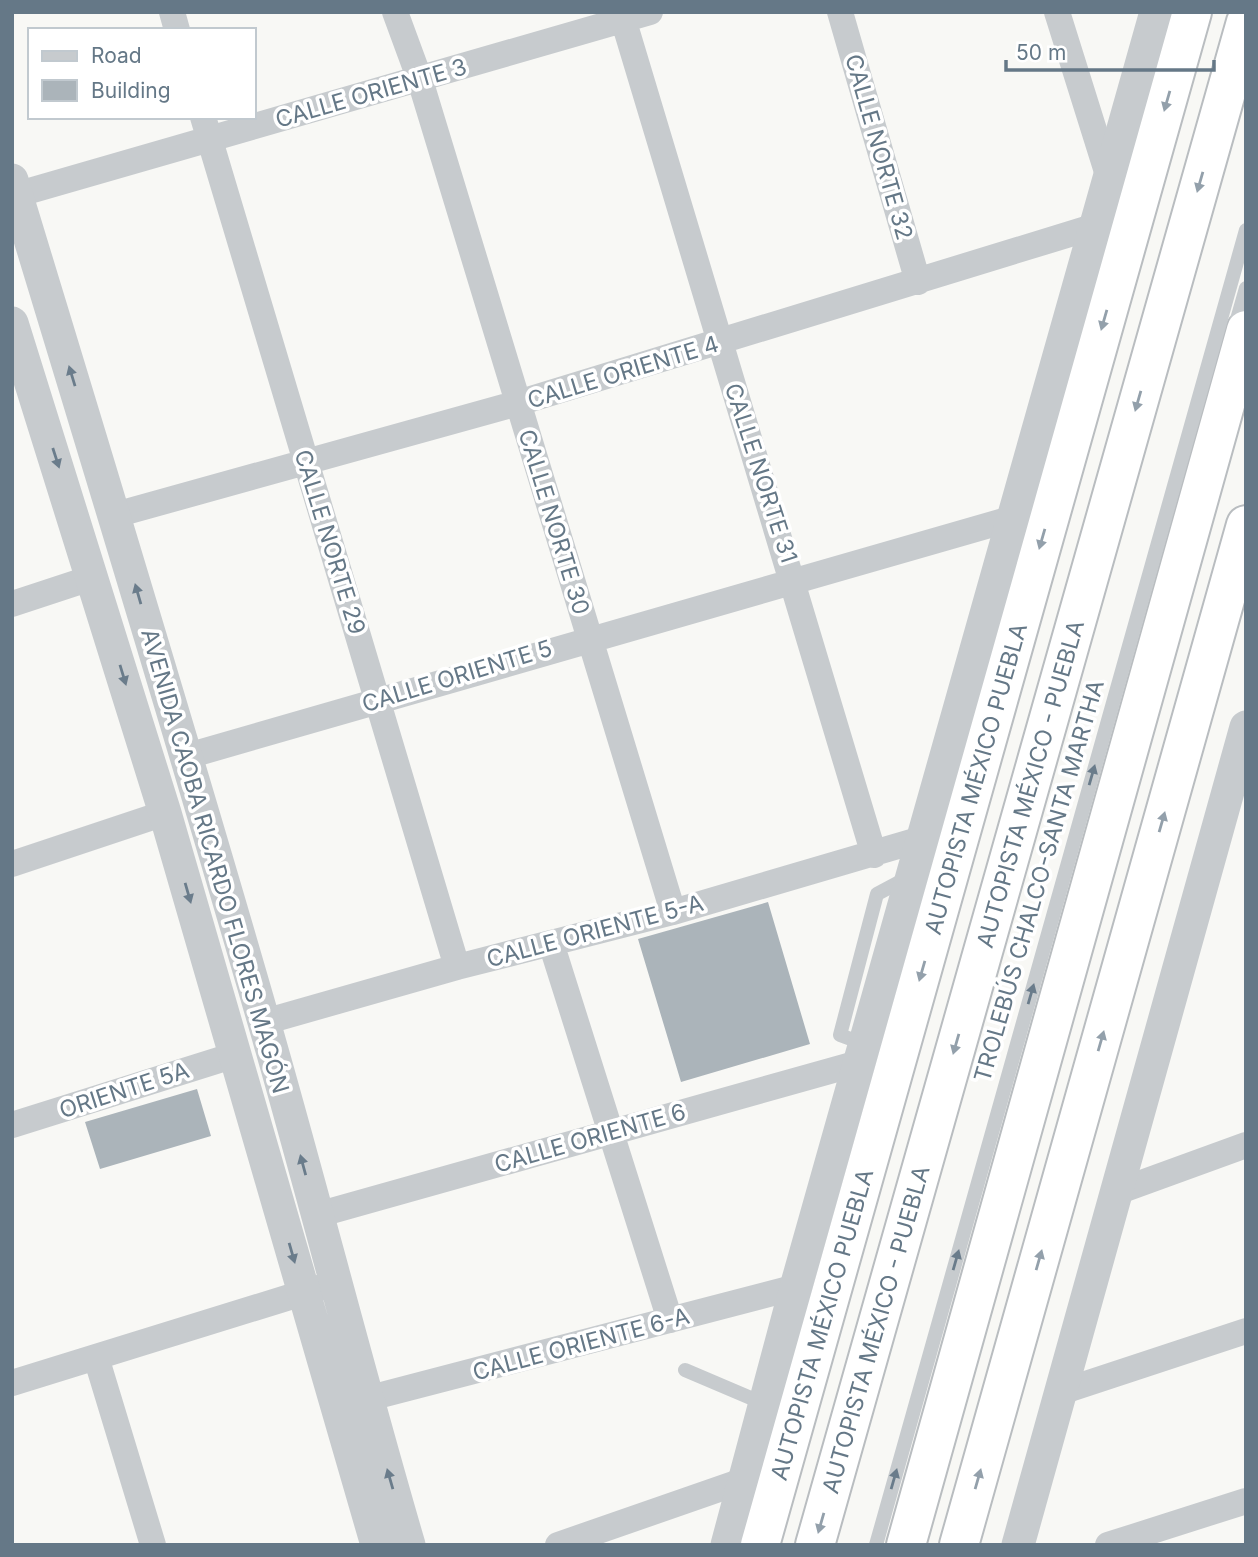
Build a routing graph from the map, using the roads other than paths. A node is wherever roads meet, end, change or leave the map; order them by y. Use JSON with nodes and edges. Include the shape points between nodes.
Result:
{"nodes":[{"id":1,"x":395,"y":12,"type":"edge"},
{"id":2,"x":650,"y":12,"type":"edge"},
{"id":3,"x":840,"y":12,"type":"edge"},
{"id":4,"x":1057,"y":12,"type":"edge"},
{"id":5,"x":1156,"y":12,"type":"edge"},
{"id":6,"x":1192,"y":12,"type":"edge"},
{"id":7,"x":622,"y":16,"type":"edge"},
{"id":8,"x":1246,"y":22,"type":"edge"},
{"id":9,"x":419,"y":80,"type":"junction"},
{"id":10,"x":256,"y":117,"type":"edge"},
{"id":11,"x":246,"y":119,"type":"edge"},
{"id":12,"x":206,"y":128,"type":"edge"},
{"id":13,"x":1109,"y":178,"type":"junction"},
{"id":14,"x":14,"y":190,"type":"edge"},
{"id":15,"x":1246,"y":230,"type":"edge"},
{"id":16,"x":1112,"y":231,"type":"junction"},
{"id":17,"x":918,"y":282,"type":"junction"},
{"id":18,"x":1246,"y":288,"type":"edge"},
{"id":19,"x":1246,"y":330,"type":"edge"},
{"id":20,"x":14,"y":332,"type":"edge"},
{"id":21,"x":720,"y":343,"type":"junction"},
{"id":22,"x":518,"y":403,"type":"junction"},
{"id":23,"x":306,"y":462,"type":"junction"},
{"id":24,"x":115,"y":515,"type":"junction"},
{"id":25,"x":1014,"y":517,"type":"junction"},
{"id":26,"x":1246,"y":525,"type":"edge"},
{"id":27,"x":94,"y":577,"type":"junction"},
{"id":28,"x":794,"y":580,"type":"junction"},
{"id":29,"x":12,"y":604,"type":"edge"},
{"id":30,"x":590,"y":637,"type":"junction"},
{"id":31,"x":377,"y":700,"type":"junction"},
{"id":32,"x":1246,"y":727,"type":"edge"},
{"id":33,"x":184,"y":757,"type":"junction"},
{"id":34,"x":166,"y":813,"type":"junction"},
{"id":35,"x":925,"y":838,"type":"junction"},
{"id":36,"x":874,"y":855,"type":"junction"},
{"id":37,"x":12,"y":864,"type":"edge"},
{"id":38,"x":673,"y":912,"type":"junction"},
{"id":39,"x":551,"y":943,"type":"junction"},
{"id":40,"x":457,"y":967,"type":"junction"},
{"id":41,"x":264,"y":1021,"type":"junction"},
{"id":42,"x":864,"y":1053,"type":"junction"},
{"id":43,"x":236,"y":1055,"type":"junction"},
{"id":44,"x":12,"y":1125,"type":"edge"},
{"id":45,"x":611,"y":1133,"type":"junction"},
{"id":46,"x":1246,"y":1145,"type":"edge"},
{"id":47,"x":1114,"y":1193,"type":"junction"},
{"id":48,"x":317,"y":1215,"type":"junction"},
{"id":49,"x":796,"y":1287,"type":"junction"},
{"id":50,"x":319,"y":1288,"type":"junction"},
{"id":51,"x":670,"y":1320,"type":"junction"},
{"id":52,"x":1246,"y":1331,"type":"edge"},
{"id":53,"x":96,"y":1357,"type":"junction"},
{"id":54,"x":685,"y":1370,"type":"dead end"},
{"id":55,"x":12,"y":1383,"type":"edge"},
{"id":56,"x":1058,"y":1393,"type":"junction"},
{"id":57,"x":366,"y":1399,"type":"junction"},
{"id":58,"x":765,"y":1404,"type":"junction"},
{"id":59,"x":745,"y":1480,"type":"junction"},
{"id":60,"x":1246,"y":1501,"type":"edge"},
{"id":61,"x":153,"y":1545,"type":"edge"},
{"id":62,"x":377,"y":1545,"type":"edge"},
{"id":63,"x":409,"y":1545,"type":"edge"},
{"id":64,"x":558,"y":1545,"type":"edge"},
{"id":65,"x":727,"y":1545,"type":"edge"},
{"id":66,"x":760,"y":1545,"type":"edge"},
{"id":67,"x":815,"y":1545,"type":"edge"},
{"id":68,"x":876,"y":1545,"type":"edge"},
{"id":69,"x":894,"y":1545,"type":"edge"},
{"id":70,"x":906,"y":1545,"type":"edge"},
{"id":71,"x":960,"y":1545,"type":"edge"},
{"id":72,"x":1018,"y":1545,"type":"edge"},
{"id":73,"x":1108,"y":1545,"type":"edge"}],
"edges":[{"from":1,"to":9,"type":"street","name":"CALLE NORTE 30"},
{"from":2,"to":7,"type":"street","name":"CALLE ORIENTE 3"},
{"from":3,"to":17,"type":"street","name":"CALLE NORTE 32"},
{"from":4,"to":13,"type":"street"},
{"from":5,"to":13,"type":"street","name":"AUTOPISTA MÉXICO PUEBLA"},
{"from":6,"to":16,"type":"highway","name":"AUTOPISTA MÉXICO PUEBLA","one_way":true},
{"from":7,"to":9,"type":"street","name":"CALLE ORIENTE 3"},
{"from":7,"to":21,"type":"street","name":"CALLE NORTE 31"},
{"from":8,"to":67,"type":"highway","name":"AUTOPISTA MÉXICO - PUEBLA","one_way":true},
{"from":9,"to":10,"type":"street","name":"CALLE ORIENTE 3"},
{"from":9,"to":22,"type":"street","name":"CALLE NORTE 30"},
{"from":11,"to":12,"type":"street","name":"CALLE ORIENTE 3"},
{"from":12,"to":14,"type":"street","name":"CALLE ORIENTE 3"},
{"from":12,"to":23,"type":"street","name":"CALLE NORTE 29"},
{"from":13,"to":16,"type":"street","name":"AUTOPISTA MÉXICO PUEBLA"},
{"from":24,"to":14,"type":"street","name":"AVENIDA CAOBA RICARDO FLORES MAGÓN","one_way":true},
{"from":68,"to":15,"type":"lane","name":"TROLEBÚS CHALCO-SANTA MARTHA","one_way":true},
{"from":16,"to":17,"type":"street","name":"CALLE ORIENTE 4"},
{"from":16,"to":25,"type":"street","name":"AUTOPISTA MÉXICO PUEBLA"},
{"from":16,"to":66,"type":"highway","name":"AUTOPISTA MÉXICO PUEBLA","one_way":true},
{"from":17,"to":21,"type":"street","name":"CALLE ORIENTE 4"},
{"from":18,"to":69,"type":"lane"},
{"from":19,"to":70,"type":"highway"},
{"from":20,"to":27,"type":"street","name":"AVENIDA CAOBA RICARDO FLORES MAGÓN","one_way":true},
{"from":21,"to":22,"type":"street","name":"CALLE ORIENTE 4"},
{"from":21,"to":28,"type":"street","name":"CALLE NORTE 31"},
{"from":22,"to":23,"type":"street","name":"CALLE ORIENTE 4"},
{"from":22,"to":30,"type":"street","name":"CALLE NORTE 30"},
{"from":23,"to":24,"type":"street","name":"CALLE ORIENTE 4"},
{"from":23,"to":31,"type":"street","name":"CALLE NORTE 29"},
{"from":33,"to":24,"type":"street","name":"AVENIDA CAOBA RICARDO FLORES MAGÓN","one_way":true},
{"from":25,"to":28,"type":"street","name":"CALLE ORIENTE 5"},
{"from":25,"to":35,"type":"street","name":"AUTOPISTA MÉXICO PUEBLA"},
{"from":71,"to":26,"type":"highway","one_way":true},
{"from":27,"to":29,"type":"street"},
{"from":27,"to":34,"type":"street","name":"AVENIDA CAOBA RICARDO FLORES MAGÓN","one_way":true},
{"from":28,"to":30,"type":"street","name":"CALLE ORIENTE 5"},
{"from":28,"to":36,"type":"street","name":"CALLE NORTE 31"},
{"from":30,"to":31,"type":"street","name":"CALLE ORIENTE 5"},
{"from":30,"to":38,"type":"street","name":"CALLE NORTE 30"},
{"from":31,"to":33,"type":"street","name":"CALLE ORIENTE 5"},
{"from":31,"to":40,"type":"street","name":"CALLE NORTE 29"},
{"from":32,"to":47,"type":"street"},
{"from":33,"to":41,"type":"street","name":"AVENIDA CAOBA RICARDO FLORES MAGÓN"},
{"from":34,"to":37,"type":"street"},
{"from":34,"to":43,"type":"street","name":"AVENIDA CAOBA RICARDO FLORES MAGÓN","one_way":true},
{"from":35,"to":36,"type":"street","name":"CALLE ORIENTE 5-A"},
{"from":35,"to":42,"type":"street","name":"AUTOPISTA MÉXICO PUEBLA"},
{"from":36,"to":38,"type":"street","name":"CALLE ORIENTE 5-A"},
{"from":38,"to":39,"type":"street","name":"CALLE ORIENTE 5-A"},
{"from":39,"to":40,"type":"street","name":"CALLE ORIENTE 5-A"},
{"from":39,"to":45,"type":"street"},
{"from":40,"to":41,"type":"street","name":"CALLE ORIENTE 5-A"},
{"from":48,"to":41,"type":"street","name":"AVENIDA CAOBA RICARDO FLORES MAGÓN","one_way":true},
{"from":42,"to":45,"type":"street","name":"CALLE ORIENTE 6"},
{"from":42,"to":49,"type":"street","name":"AUTOPISTA MÉXICO PUEBLA"},
{"from":43,"to":44,"type":"street","name":"ORIENTE 5A"},
{"from":43,"to":50,"type":"street","name":"AVENIDA CAOBA RICARDO FLORES MAGÓN","one_way":true},
{"from":45,"to":48,"type":"street","name":"CALLE ORIENTE 6"},
{"from":45,"to":51,"type":"street"},
{"from":46,"to":47,"type":"street"},
{"from":47,"to":56,"type":"street"},
{"from":48,"to":50,"type":"street","name":"AVENIDA CAOBA RICARDO FLORES MAGÓN"},
{"from":49,"to":51,"type":"street","name":"CALLE ORIENTE 6-A"},
{"from":49,"to":58,"type":"street","name":"AUTOPISTA MÉXICO PUEBLA"},
{"from":50,"to":53,"type":"street"},
{"from":50,"to":57,"type":"street","name":"AVENIDA CAOBA RICARDO FLORES MAGÓN"},
{"from":50,"to":62,"type":"street","name":"AVENIDA CAOBA RICARDO FLORES MAGÓN"},
{"from":51,"to":57,"type":"street","name":"CALLE ORIENTE 6-A"},
{"from":52,"to":56,"type":"street"},
{"from":53,"to":55,"type":"street"},
{"from":53,"to":61,"type":"street"},
{"from":54,"to":58,"type":"lane"},
{"from":56,"to":72,"type":"street"},
{"from":63,"to":57,"type":"street","name":"AVENIDA CAOBA RICARDO FLORES MAGÓN","one_way":true},
{"from":58,"to":59,"type":"street","name":"AUTOPISTA MÉXICO PUEBLA"},
{"from":59,"to":64,"type":"street"},
{"from":59,"to":65,"type":"street","name":"AUTOPISTA MÉXICO PUEBLA"},
{"from":60,"to":73,"type":"street"}]}
